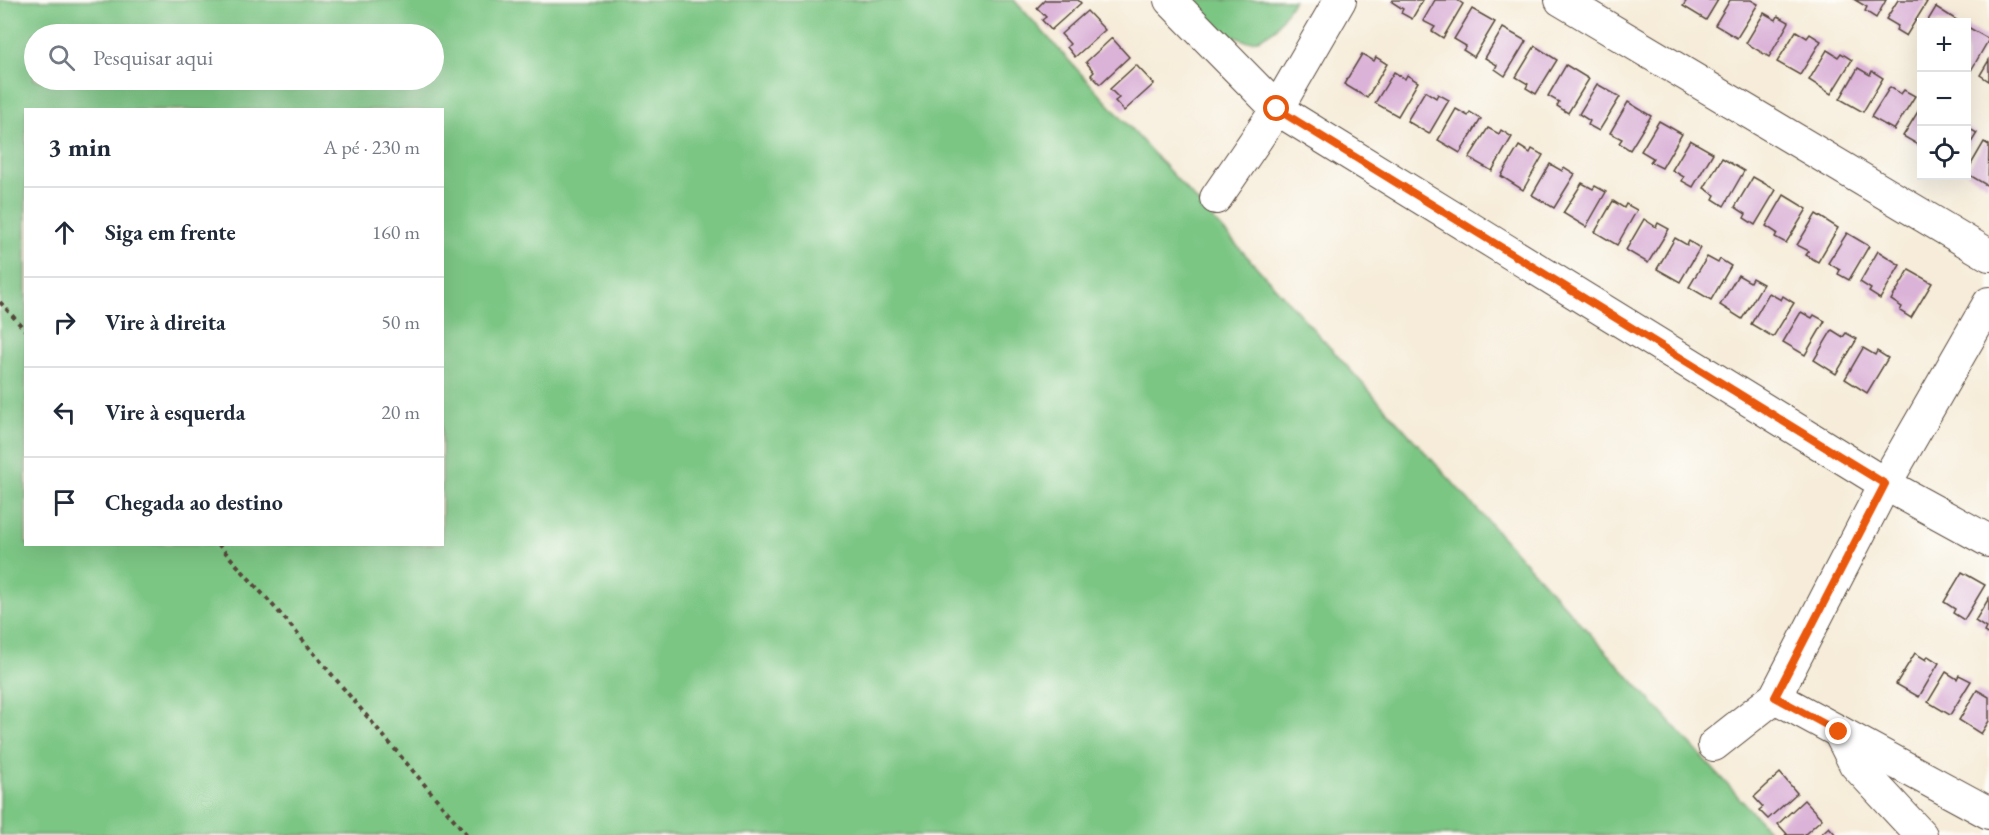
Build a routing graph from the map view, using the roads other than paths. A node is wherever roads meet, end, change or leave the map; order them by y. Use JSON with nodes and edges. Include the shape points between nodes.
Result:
{"nodes":[{"id":1,"x":1170,"y":0,"type":"edge"},
{"id":2,"x":1340,"y":0,"type":"edge"},
{"id":3,"x":1561,"y":0,"type":"edge"},
{"id":4,"x":1277,"y":109,"type":"junction"},
{"id":5,"x":1216,"y":198,"type":"dead end"},
{"id":6,"x":1989,"y":255,"type":"edge"},
{"id":7,"x":1989,"y":303,"type":"edge"},
{"id":8,"x":1885,"y":484,"type":"junction"},
{"id":9,"x":1989,"y":541,"type":"edge"},
{"id":10,"x":1775,"y":697,"type":"junction"},
{"id":11,"x":1839,"y":732,"type":"junction"},
{"id":12,"x":1714,"y":745,"type":"dead end"},
{"id":13,"x":1989,"y":813,"type":"edge"},
{"id":14,"x":1921,"y":835,"type":"edge"}],
"edges":[{"from":1,"to":4,"type":"street"},
{"from":2,"to":4,"type":"street"},
{"from":3,"to":6,"type":"street"},
{"from":4,"to":5,"type":"street"},
{"from":4,"to":8,"type":"street"},
{"from":7,"to":8,"type":"street"},
{"from":8,"to":9,"type":"street"},
{"from":8,"to":10,"type":"street"},
{"from":10,"to":11,"type":"street"},
{"from":10,"to":12,"type":"street"},
{"from":11,"to":13,"type":"street"},
{"from":11,"to":14,"type":"street","via":[[1855,764]]}]}
